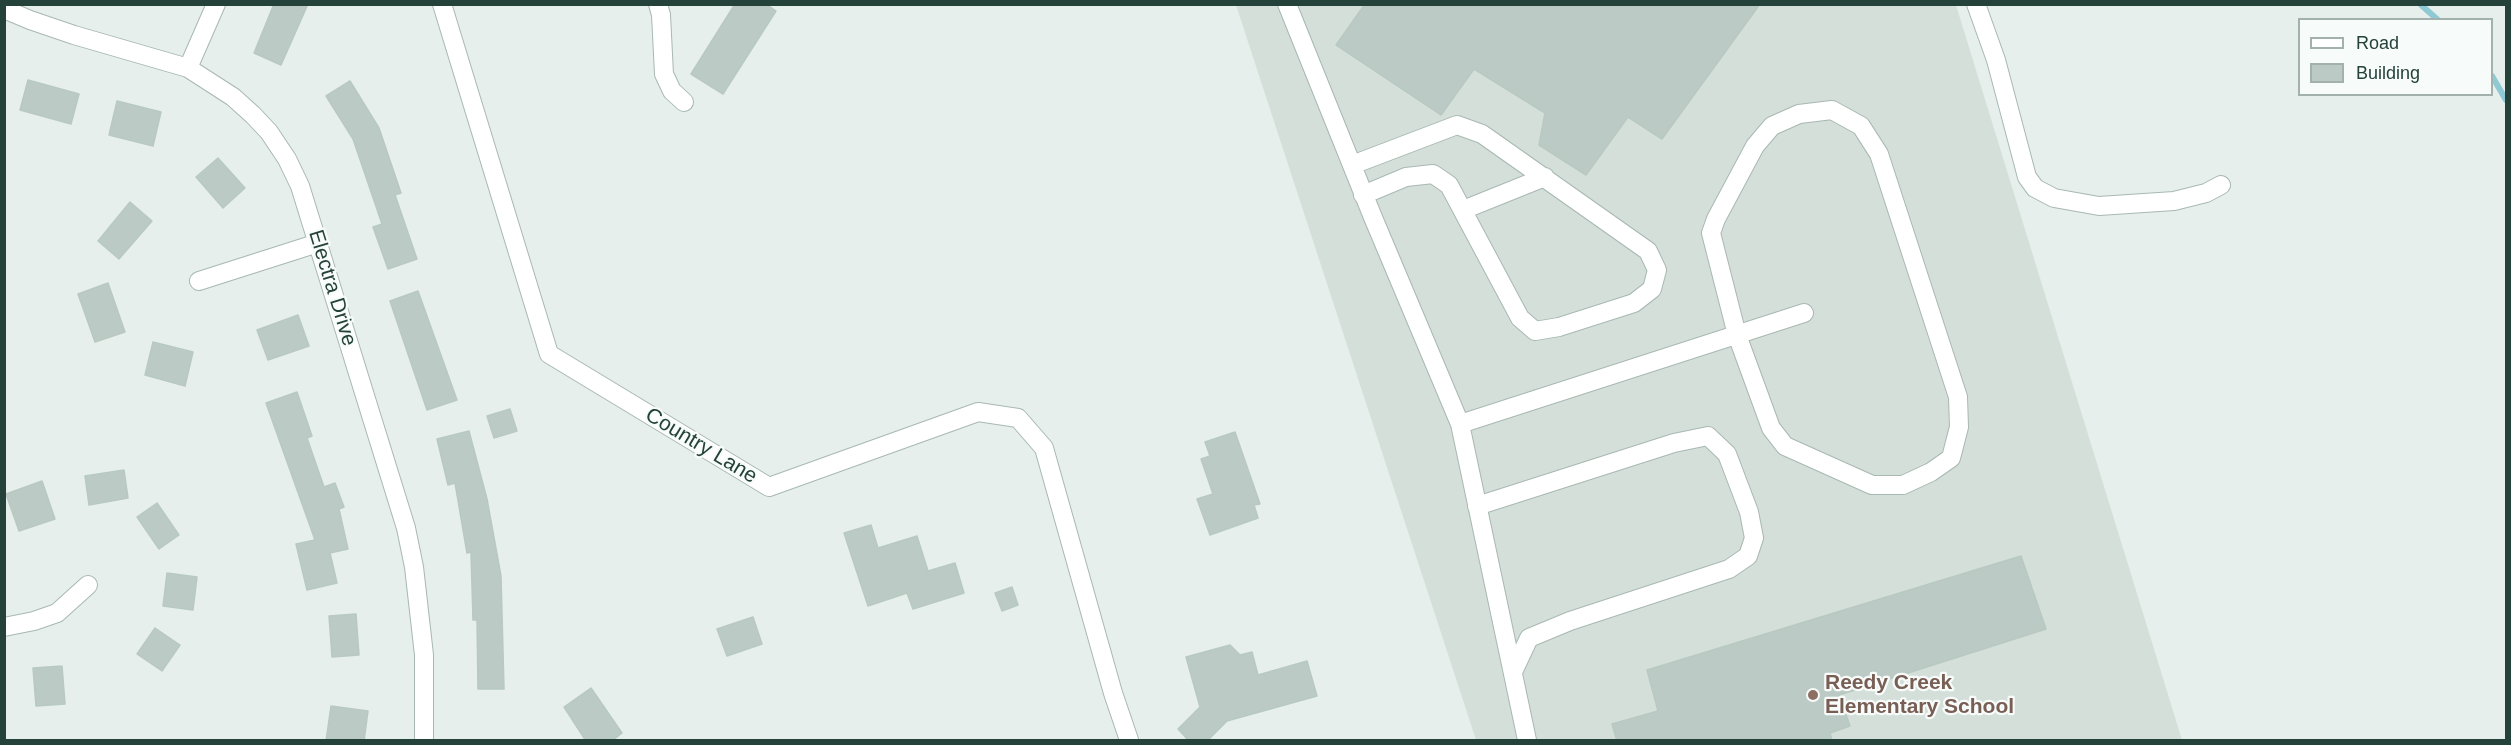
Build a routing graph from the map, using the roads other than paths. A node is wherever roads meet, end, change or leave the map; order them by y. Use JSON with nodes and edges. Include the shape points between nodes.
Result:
{"nodes":[{"id":1,"x":216,"y":4,"type":"edge"},
{"id":2,"x":442,"y":4,"type":"edge"},
{"id":3,"x":658,"y":4,"type":"edge"},
{"id":4,"x":1287,"y":4,"type":"edge"},
{"id":5,"x":1976,"y":4,"type":"edge"},
{"id":6,"x":4,"y":9,"type":"edge"},
{"id":7,"x":188,"y":69,"type":"junction"},
{"id":8,"x":684,"y":102,"type":"dead end"},
{"id":9,"x":1352,"y":165,"type":"junction"},
{"id":10,"x":1545,"y":177,"type":"junction"},
{"id":11,"x":2222,"y":185,"type":"dead end"},
{"id":12,"x":1363,"y":195,"type":"junction"},
{"id":13,"x":1463,"y":210,"type":"junction"},
{"id":14,"x":318,"y":243,"type":"junction"},
{"id":15,"x":199,"y":281,"type":"dead end"},
{"id":16,"x":1804,"y":313,"type":"dead end"},
{"id":17,"x":1737,"y":335,"type":"junction"},
{"id":18,"x":1460,"y":424,"type":"junction"},
{"id":19,"x":1478,"y":506,"type":"junction"},
{"id":20,"x":88,"y":585,"type":"dead end"},
{"id":21,"x":4,"y":627,"type":"edge"},
{"id":22,"x":1513,"y":672,"type":"junction"},
{"id":23,"x":424,"y":741,"type":"edge"},
{"id":24,"x":1129,"y":741,"type":"edge"},
{"id":25,"x":1527,"y":741,"type":"edge"}],
"edges":[{"from":1,"to":7,"type":"street"},
{"from":2,"to":24,"type":"street","name":"Country Lane","via":[[549,354],[770,487],[978,412],[1018,418],[1044,448]]},
{"from":3,"to":8,"type":"street","via":[[664,74],[672,91]]},
{"from":4,"to":9,"type":"street"},
{"from":5,"to":11,"type":"street","via":[[1996,60],[2026,177],[2035,188],[2054,198],[2099,206],[2174,201]]},
{"from":6,"to":7,"type":"street","name":"Electra Drive","via":[[30,21]]},
{"from":7,"to":14,"type":"street","name":"Electra Drive","via":[[233,97],[269,132],[300,186]]},
{"from":9,"to":10,"type":"street","via":[[1457,125],[1482,134]]},
{"from":9,"to":12,"type":"street"},
{"from":10,"to":13,"type":"street"},
{"from":10,"to":13,"type":"street","via":[[1648,251],[1657,270],[1652,289],[1634,303],[1535,331],[1520,318]]},
{"from":12,"to":13,"type":"street","via":[[1406,177],[1433,174],[1449,185]]},
{"from":12,"to":18,"type":"street"},
{"from":14,"to":15,"type":"street"},
{"from":14,"to":23,"type":"street","name":"Electra Drive","via":[[406,528],[424,656]]},
{"from":16,"to":17,"type":"street"},
{"from":17,"to":17,"type":"street","via":[[1771,428],[1785,446],[1872,485],[1903,484],[1951,458],[1959,428],[1958,397],[1879,154],[1861,126],[1832,110],[1799,114],[1772,126],[1755,146],[1716,219],[1711,233]]},
{"from":17,"to":18,"type":"street"},
{"from":18,"to":19,"type":"street"},
{"from":19,"to":22,"type":"street"},
{"from":19,"to":22,"type":"street","via":[[1674,443],[1708,436],[1726,454],[1749,512],[1754,538],[1748,556],[1729,569],[1528,638]]},
{"from":20,"to":21,"type":"street","via":[[57,613]]},
{"from":22,"to":25,"type":"street"}]}
